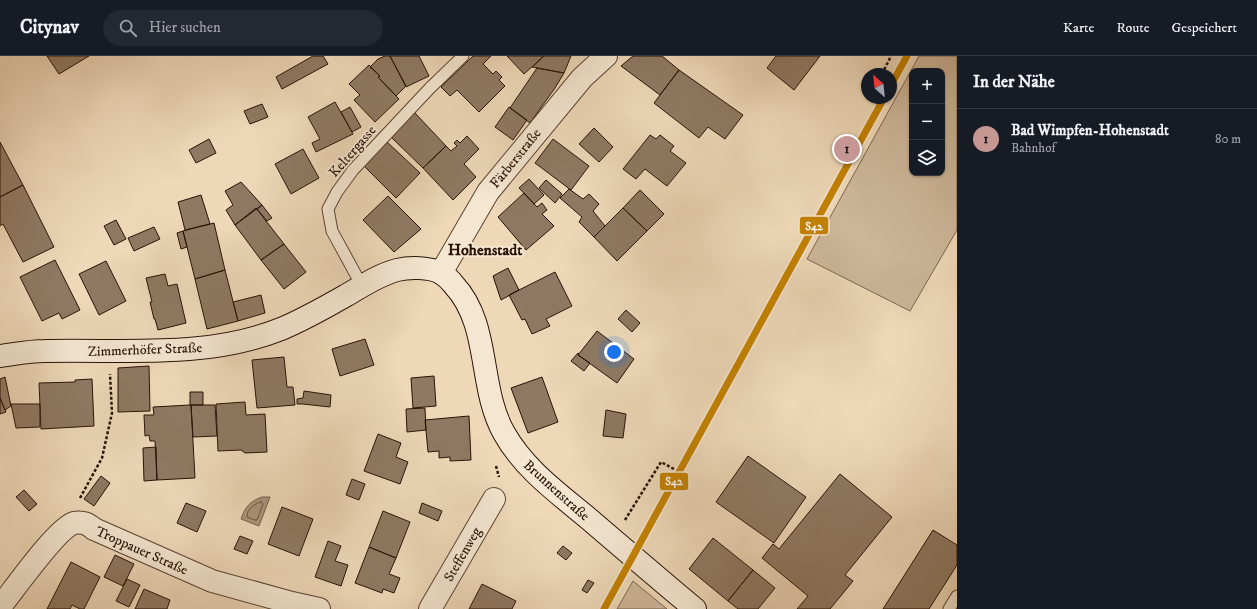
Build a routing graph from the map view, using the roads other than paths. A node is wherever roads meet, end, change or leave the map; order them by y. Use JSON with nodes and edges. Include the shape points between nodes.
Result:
{"nodes":[{"id":1,"x":463,"y":56,"type":"edge"},
{"id":2,"x":589,"y":56,"type":"edge"},
{"id":3,"x":606,"y":56,"type":"edge"},
{"id":4,"x":582,"y":78,"type":"junction"},
{"id":5,"x":441,"y":273,"type":"junction"},
{"id":6,"x":362,"y":286,"type":"junction"},
{"id":7,"x":0,"y":356,"type":"edge"},
{"id":8,"x":494,"y":499,"type":"dead end"},
{"id":9,"x":957,"y":596,"type":"edge"},
{"id":10,"x":0,"y":607,"type":"edge"},
{"id":11,"x":319,"y":609,"type":"edge"},
{"id":12,"x":430,"y":609,"type":"edge"},
{"id":13,"x":695,"y":609,"type":"edge"},
{"id":14,"x":949,"y":609,"type":"edge"}],
"edges":[{"from":1,"to":6,"type":"lane","name":"Keltergasse","via":[[353,170],[328,209],[332,231]]},
{"from":2,"to":4,"type":"street"},
{"from":3,"to":4,"type":"street","name":"Färberstraße"},
{"from":4,"to":5,"type":"street","name":"Färberstraße","via":[[488,192]]},
{"from":5,"to":6,"type":"street","name":"Zimmerhöfer Straße","via":[[421,268],[398,270]]},
{"from":5,"to":13,"type":"street","name":"Brunnenstraße","via":[[460,291],[469,308],[478,332],[492,406],[503,432],[515,450],[532,471]]},
{"from":6,"to":7,"type":"street","name":"Zimmerhöfer Straße","via":[[313,314],[245,341],[187,350],[42,351]]},
{"from":8,"to":12,"type":"street","name":"Steffenweg"},
{"from":9,"to":14,"type":"lane"},
{"from":10,"to":11,"type":"street","name":"Troppauer Straße","via":[[57,535],[73,523],[85,523],[212,581]]}]}
